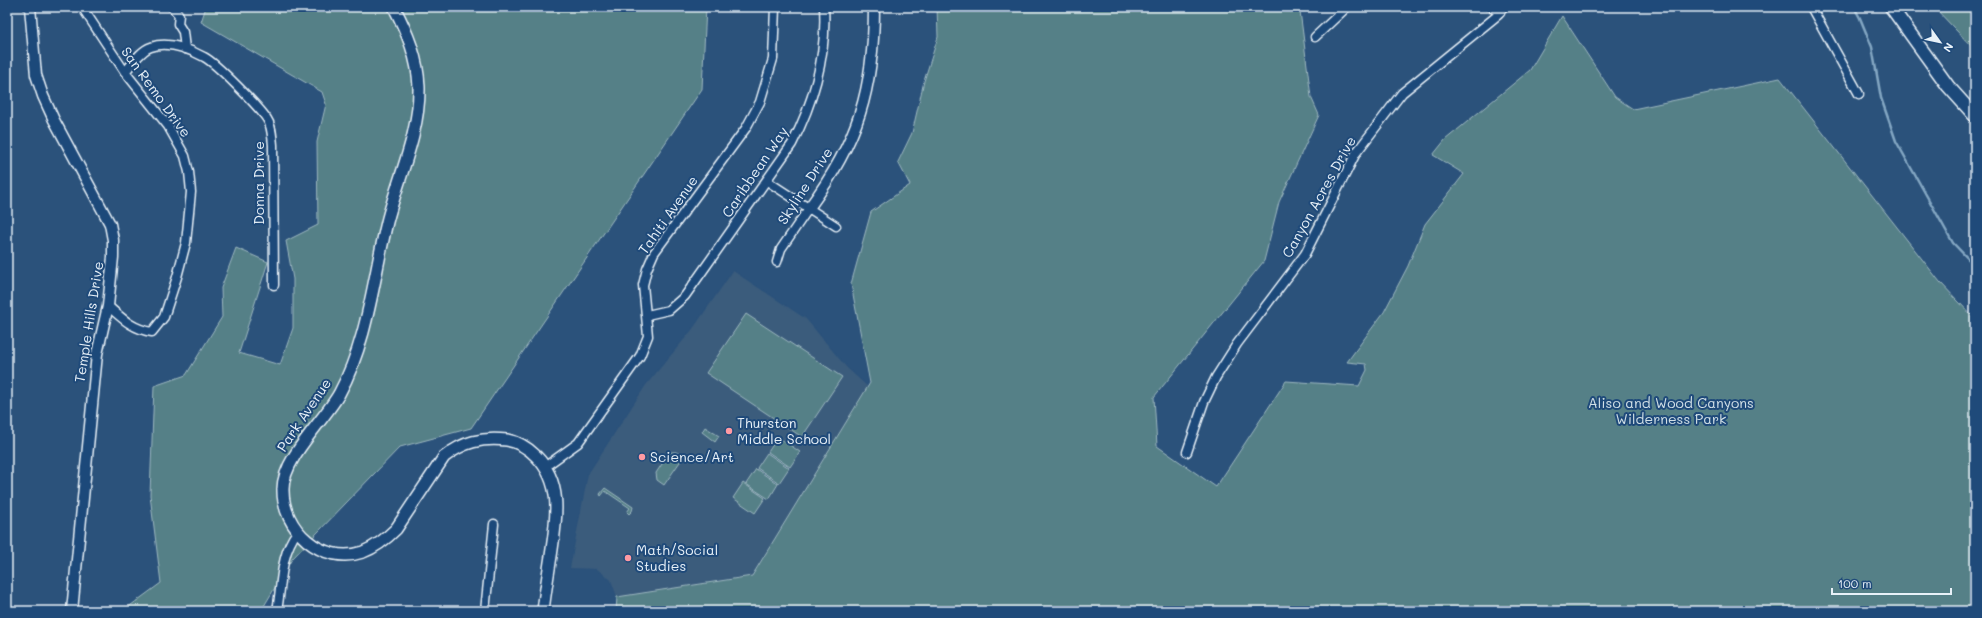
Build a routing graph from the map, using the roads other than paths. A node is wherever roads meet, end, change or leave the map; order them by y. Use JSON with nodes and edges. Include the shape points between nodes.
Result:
{"nodes":[{"id":1,"x":30,"y":7,"type":"edge"},
{"id":2,"x":82,"y":7,"type":"edge"},
{"id":3,"x":172,"y":7,"type":"edge"},
{"id":4,"x":394,"y":7,"type":"edge"},
{"id":5,"x":775,"y":7,"type":"edge"},
{"id":6,"x":824,"y":7,"type":"edge"},
{"id":7,"x":874,"y":7,"type":"edge"},
{"id":8,"x":1348,"y":7,"type":"edge"},
{"id":9,"x":1491,"y":7,"type":"edge"},
{"id":10,"x":1811,"y":7,"type":"edge"},
{"id":11,"x":1891,"y":7,"type":"edge"},
{"id":12,"x":1501,"y":10,"type":"edge"},
{"id":13,"x":1315,"y":37,"type":"dead end"},
{"id":14,"x":185,"y":49,"type":"junction"},
{"id":15,"x":124,"y":72,"type":"junction"},
{"id":16,"x":1859,"y":94,"type":"dead end"},
{"id":17,"x":1975,"y":116,"type":"edge"},
{"id":18,"x":767,"y":181,"type":"junction"},
{"id":19,"x":809,"y":208,"type":"junction"},
{"id":20,"x":836,"y":226,"type":"dead end"},
{"id":21,"x":777,"y":262,"type":"dead end"},
{"id":22,"x":274,"y":285,"type":"dead end"},
{"id":23,"x":108,"y":306,"type":"junction"},
{"id":24,"x":647,"y":315,"type":"junction"},
{"id":25,"x":1187,"y":452,"type":"dead end"},
{"id":26,"x":546,"y":466,"type":"junction"},
{"id":27,"x":494,"y":524,"type":"dead end"},
{"id":28,"x":296,"y":532,"type":"junction"},
{"id":29,"x":72,"y":611,"type":"edge"},
{"id":30,"x":277,"y":611,"type":"edge"},
{"id":31,"x":485,"y":611,"type":"edge"},
{"id":32,"x":543,"y":611,"type":"edge"}],
"edges":[{"from":1,"to":23,"type":"street","name":"Temple Hills Drive","via":[[36,75],[43,96],[110,224],[113,257]]},
{"from":2,"to":15,"type":"street","name":"San Remo Drive"},
{"from":3,"to":14,"type":"street","via":[[179,15],[178,24],[183,32]]},
{"from":4,"to":28,"type":"main road","name":"Park Avenue","via":[[414,52],[419,86],[415,127],[387,222],[366,323],[356,353],[328,412],[291,460],[285,476],[284,501]]},
{"from":5,"to":24,"type":"street","name":"Tahiti Avenue","via":[[773,59],[760,102],[746,128],[654,253],[643,284]]},
{"from":6,"to":18,"type":"street","name":"Caribbean Way","via":[[824,47],[816,88],[792,144]]},
{"from":7,"to":19,"type":"street","name":"Skyline Drive","via":[[874,45],[863,105],[843,155],[827,184]]},
{"from":8,"to":13,"type":"street"},
{"from":9,"to":12,"type":"street"},
{"from":10,"to":16,"type":"street"},
{"from":11,"to":17,"type":"main road","via":[[1948,86]]},
{"from":12,"to":25,"type":"street","name":"Canyon Acres Drive","via":[[1402,93],[1356,154],[1305,254],[1237,344],[1216,377],[1204,402]]},
{"from":14,"to":15,"type":"street","name":"Donna Drive","via":[[172,45],[151,47]]},
{"from":14,"to":22,"type":"street","name":"Donna Drive","via":[[206,58],[268,120],[273,145]]},
{"from":15,"to":23,"type":"street","name":"San Remo Drive","via":[[168,126],[185,156],[191,192],[186,243],[164,317],[152,332],[140,330],[130,326]]},
{"from":18,"to":19,"type":"street"},
{"from":18,"to":24,"type":"street","name":"Caribbean Way","via":[[685,296],[669,310]]},
{"from":19,"to":20,"type":"street"},
{"from":19,"to":21,"type":"street","name":"Skyline Drive","via":[[781,249]]},
{"from":23,"to":29,"type":"street","name":"Temple Hills Drive","via":[[97,354]]},
{"from":24,"to":26,"type":"street","name":"Tahiti Avenue","via":[[648,336],[640,356],[578,443]]},
{"from":26,"to":28,"type":"main road","name":"Park Avenue","via":[[517,442],[478,439],[460,446],[444,457],[396,528],[386,539],[374,546],[362,552],[336,554],[310,543]]},
{"from":26,"to":32,"type":"main road","name":"Park Avenue","via":[[556,497],[557,522]]},
{"from":27,"to":31,"type":"street"},
{"from":28,"to":30,"type":"street","via":[[288,544],[284,560]]}]}
